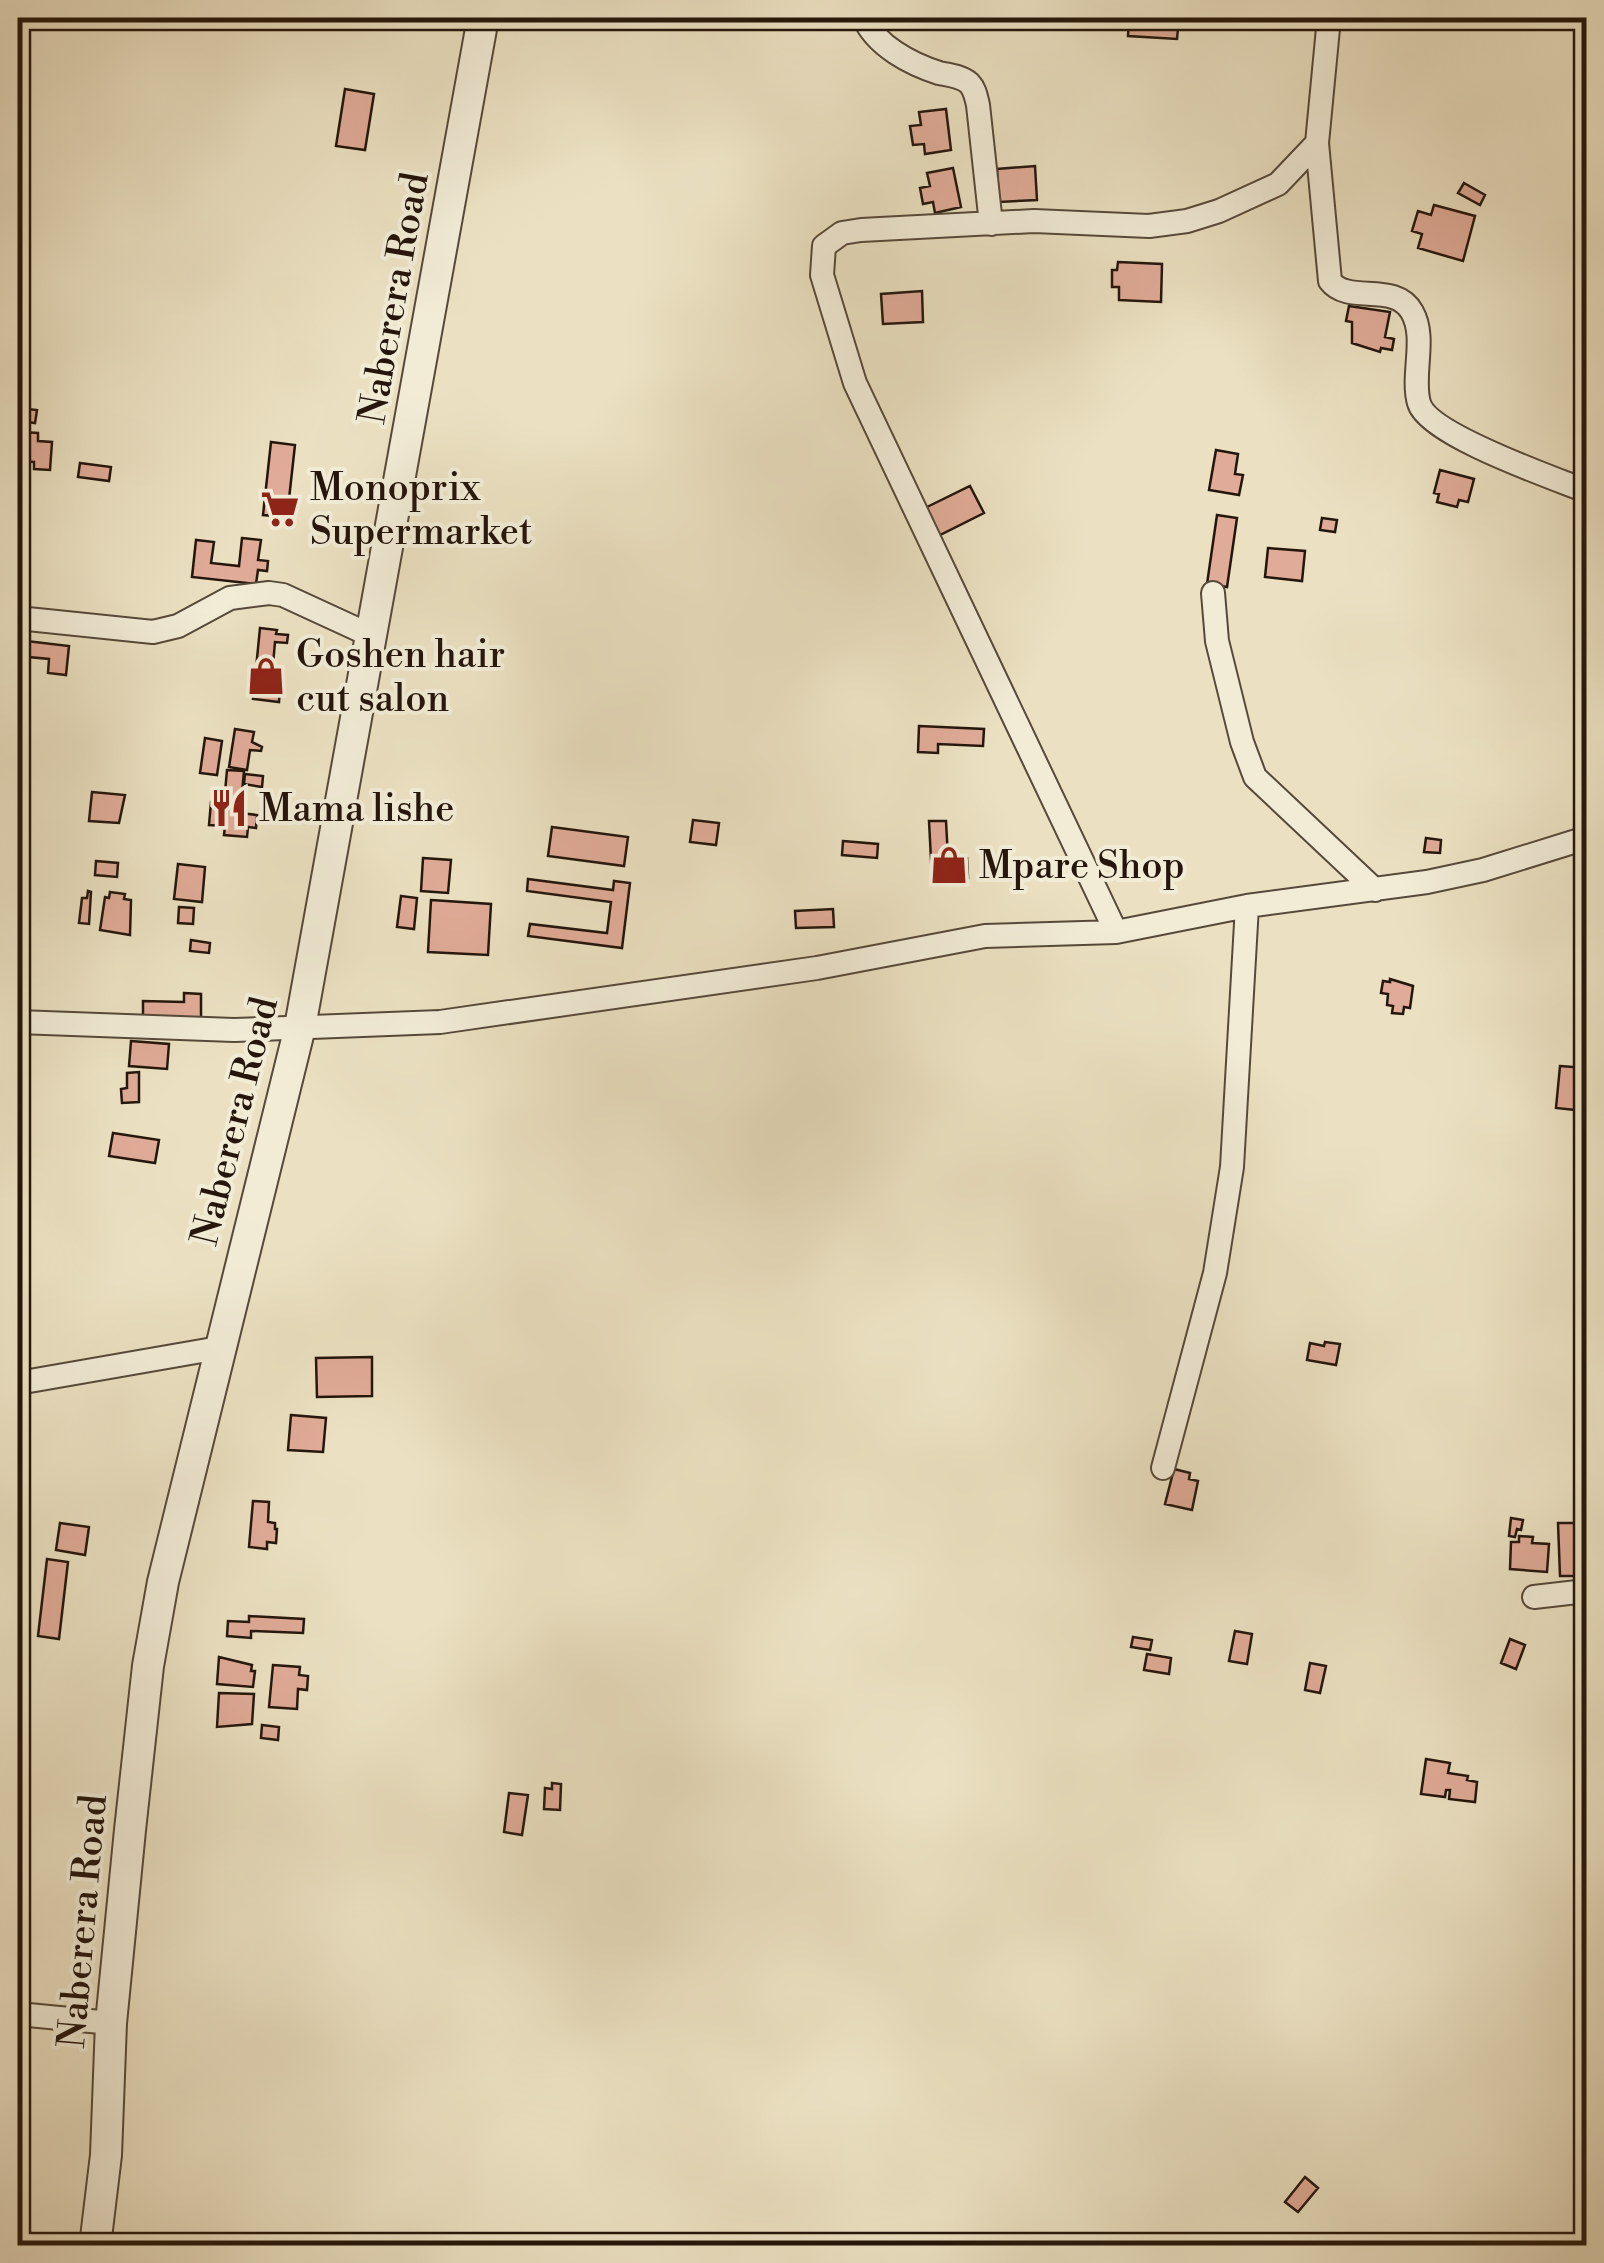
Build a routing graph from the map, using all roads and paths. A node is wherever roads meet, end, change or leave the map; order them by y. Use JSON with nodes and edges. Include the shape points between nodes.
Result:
{"nodes":[{"id":1,"x":483,"y":18,"type":"edge"},
{"id":2,"x":864,"y":18,"type":"edge"},
{"id":3,"x":1329,"y":18,"type":"edge"},
{"id":4,"x":1317,"y":143,"type":"junction"},
{"id":5,"x":991,"y":224,"type":"junction"},
{"id":6,"x":1586,"y":491,"type":"edge"},
{"id":7,"x":1213,"y":593,"type":"dead end"},
{"id":8,"x":18,"y":618,"type":"edge"},
{"id":9,"x":372,"y":636,"type":"junction"},
{"id":10,"x":1586,"y":838,"type":"edge"},
{"id":11,"x":1374,"y":890,"type":"junction"},
{"id":12,"x":1247,"y":906,"type":"junction"},
{"id":13,"x":1116,"y":932,"type":"junction"},
{"id":14,"x":18,"y":1022,"type":"edge"},
{"id":15,"x":300,"y":1027,"type":"junction"},
{"id":16,"x":219,"y":1348,"type":"junction"},
{"id":17,"x":18,"y":1383,"type":"edge"},
{"id":18,"x":1163,"y":1468,"type":"dead end"},
{"id":19,"x":1586,"y":1591,"type":"edge"},
{"id":20,"x":1534,"y":1597,"type":"dead end"},
{"id":21,"x":18,"y":2014,"type":"edge"},
{"id":22,"x":111,"y":2023,"type":"junction"},
{"id":23,"x":95,"y":2246,"type":"edge"}],
"edges":[{"from":1,"to":9,"type":"street","name":"Naberera Road"},
{"from":2,"to":5,"type":"street","via":[[895,52],[972,86]]},
{"from":3,"to":4,"type":"street"},
{"from":4,"to":5,"type":"street","via":[[1278,184],[1187,222]]},
{"from":4,"to":6,"type":"street","via":[[1330,281],[1340,291],[1401,300],[1413,312],[1425,415],[1499,456]]},
{"from":5,"to":13,"type":"street","via":[[842,232],[824,246],[822,275],[855,384]]},
{"from":7,"to":11,"type":"street","via":[[1218,642],[1256,777]]},
{"from":8,"to":9,"type":"street","via":[[166,631],[218,602],[269,593]]},
{"from":9,"to":15,"type":"street","name":"Naberera Road"},
{"from":10,"to":11,"type":"street","via":[[1484,870]]},
{"from":11,"to":12,"type":"street"},
{"from":12,"to":13,"type":"street"},
{"from":12,"to":18,"type":"street","via":[[1232,1168],[1215,1272]]},
{"from":13,"to":15,"type":"street","via":[[985,936],[798,971],[440,1022]]},
{"from":14,"to":15,"type":"street"},
{"from":15,"to":16,"type":"street","name":"Naberera Road"},
{"from":16,"to":17,"type":"street"},
{"from":16,"to":22,"type":"street","name":"Naberera Road","via":[[148,1666]]},
{"from":19,"to":20,"type":"street"},
{"from":21,"to":22,"type":"street"},
{"from":22,"to":23,"type":"street","name":"Naberera Road"}]}
